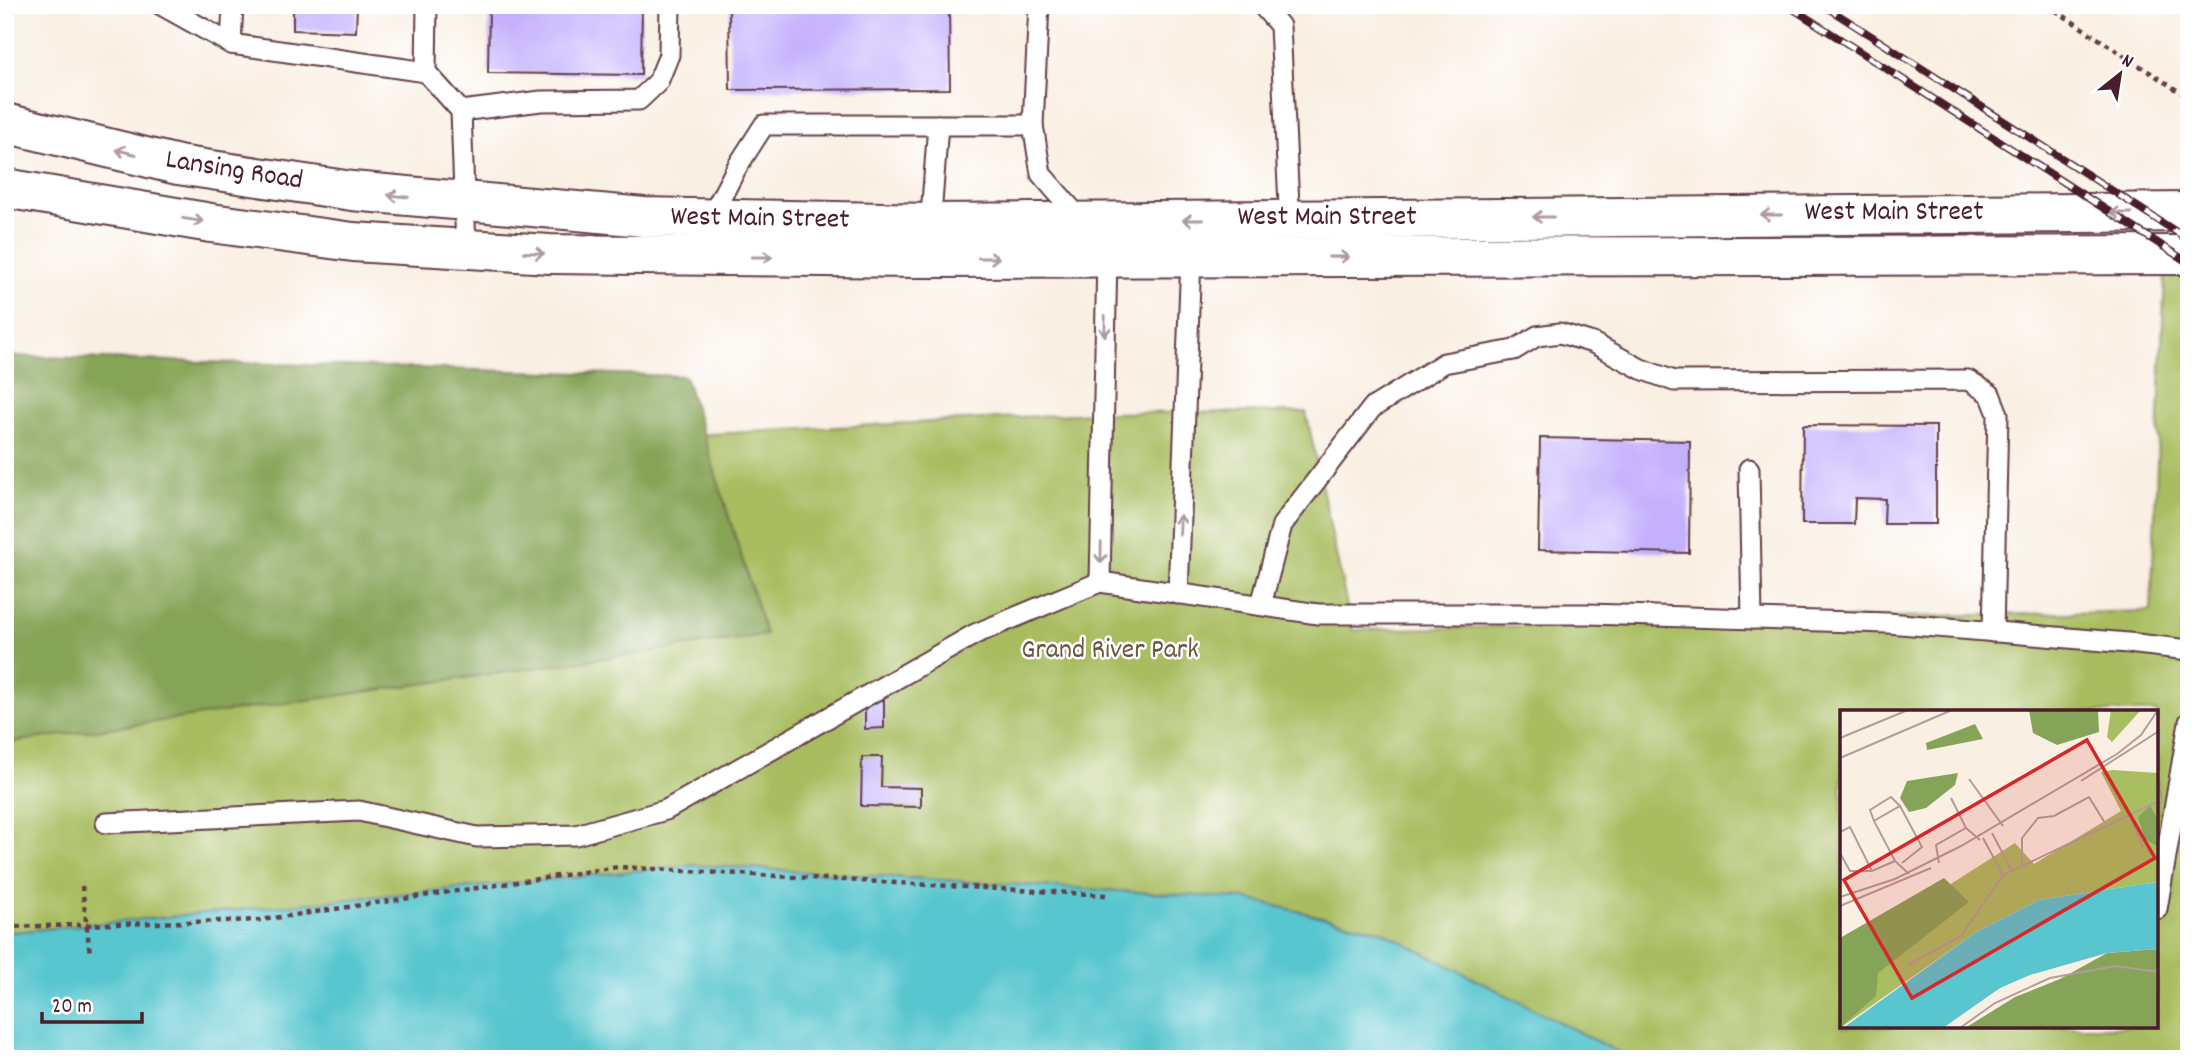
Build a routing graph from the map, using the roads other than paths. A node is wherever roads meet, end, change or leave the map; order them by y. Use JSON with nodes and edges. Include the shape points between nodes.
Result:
{"nodes":[{"id":1,"x":161,"y":5,"type":"edge"},
{"id":2,"x":233,"y":5,"type":"edge"},
{"id":3,"x":427,"y":5,"type":"edge"},
{"id":4,"x":670,"y":5,"type":"edge"},
{"id":5,"x":1039,"y":5,"type":"edge"},
{"id":6,"x":1262,"y":5,"type":"edge"},
{"id":7,"x":231,"y":44,"type":"junction"},
{"id":8,"x":426,"y":72,"type":"junction"},
{"id":9,"x":461,"y":111,"type":"junction"},
{"id":10,"x":5,"y":123,"type":"edge"},
{"id":11,"x":938,"y":125,"type":"junction"},
{"id":12,"x":1033,"y":125,"type":"junction"},
{"id":13,"x":5,"y":187,"type":"edge"},
{"id":14,"x":466,"y":203,"type":"junction"},
{"id":15,"x":2189,"y":212,"type":"edge"},
{"id":16,"x":709,"y":219,"type":"junction"},
{"id":17,"x":1289,"y":219,"type":"junction"},
{"id":18,"x":931,"y":240,"type":"junction"},
{"id":19,"x":1091,"y":246,"type":"junction"},
{"id":20,"x":466,"y":249,"type":"junction"},
{"id":21,"x":2189,"y":255,"type":"edge"},
{"id":22,"x":711,"y":257,"type":"junction"},
{"id":23,"x":1191,"y":257,"type":"junction"},
{"id":24,"x":1292,"y":257,"type":"junction"},
{"id":25,"x":1749,"y":469,"type":"dead end"},
{"id":26,"x":1100,"y":582,"type":"junction"},
{"id":27,"x":1178,"y":594,"type":"junction"},
{"id":28,"x":1261,"y":605,"type":"junction"},
{"id":29,"x":1752,"y":619,"type":"junction"},
{"id":30,"x":1993,"y":632,"type":"junction"},
{"id":31,"x":2189,"y":650,"type":"edge"},
{"id":32,"x":2189,"y":722,"type":"edge"},
{"id":33,"x":106,"y":823,"type":"dead end"},
{"id":34,"x":2159,"y":897,"type":"edge"}],
"edges":[{"from":1,"to":7,"type":"lane"},
{"from":2,"to":7,"type":"lane"},
{"from":3,"to":8,"type":"lane"},
{"from":4,"to":9,"type":"lane","via":[[670,55],[658,82],[639,100],[541,102]]},
{"from":5,"to":12,"type":"lane"},
{"from":6,"to":17,"type":"lane","via":[[1280,26]]},
{"from":7,"to":8,"type":"lane"},
{"from":8,"to":9,"type":"lane"},
{"from":9,"to":14,"type":"lane"},
{"from":14,"to":10,"type":"main road","name":"Lansing Road","one_way":true,"via":[[178,165]]},
{"from":11,"to":12,"type":"lane"},
{"from":11,"to":16,"type":"lane","via":[[764,125]]},
{"from":11,"to":18,"type":"lane"},
{"from":12,"to":19,"type":"lane","via":[[1041,174]]},
{"from":13,"to":20,"type":"main road","name":"Lansing Road","one_way":true,"via":[[352,242]]},
{"from":14,"to":16,"type":"main road","name":"West Main Street"},
{"from":14,"to":20,"type":"lane"},
{"from":15,"to":17,"type":"main road","name":"West Main Street","one_way":true},
{"from":16,"to":18,"type":"main road","name":"West Main Street"},
{"from":16,"to":22,"type":"lane"},
{"from":17,"to":19,"type":"main road","name":"West Main Street","one_way":true},
{"from":17,"to":24,"type":"lane"},
{"from":18,"to":19,"type":"main road","name":"West Main Street"},
{"from":22,"to":18,"type":"main road","name":"West Main Street","one_way":true},
{"from":19,"to":23,"type":"main road","name":"West Main Street"},
{"from":19,"to":26,"type":"lane","one_way":true},
{"from":20,"to":22,"type":"main road","name":"West Main Street","one_way":true},
{"from":24,"to":21,"type":"main road","name":"West Main Street","one_way":true},
{"from":23,"to":24,"type":"main road","name":"West Main Street"},
{"from":27,"to":23,"type":"lane","one_way":true},
{"from":25,"to":29,"type":"lane"},
{"from":26,"to":27,"type":"lane"},
{"from":26,"to":33,"type":"lane","via":[[975,634],[666,810],[576,835],[477,837],[359,811]]},
{"from":27,"to":28,"type":"lane"},
{"from":28,"to":29,"type":"lane","via":[[1318,614]]},
{"from":28,"to":30,"type":"lane","via":[[1282,525],[1372,408],[1444,363],[1514,349],[1537,337],[1560,333],[1674,381],[1968,380],[1990,394],[1998,414]]},
{"from":29,"to":30,"type":"lane"},
{"from":30,"to":31,"type":"lane"},
{"from":32,"to":34,"type":"lane"}]}
